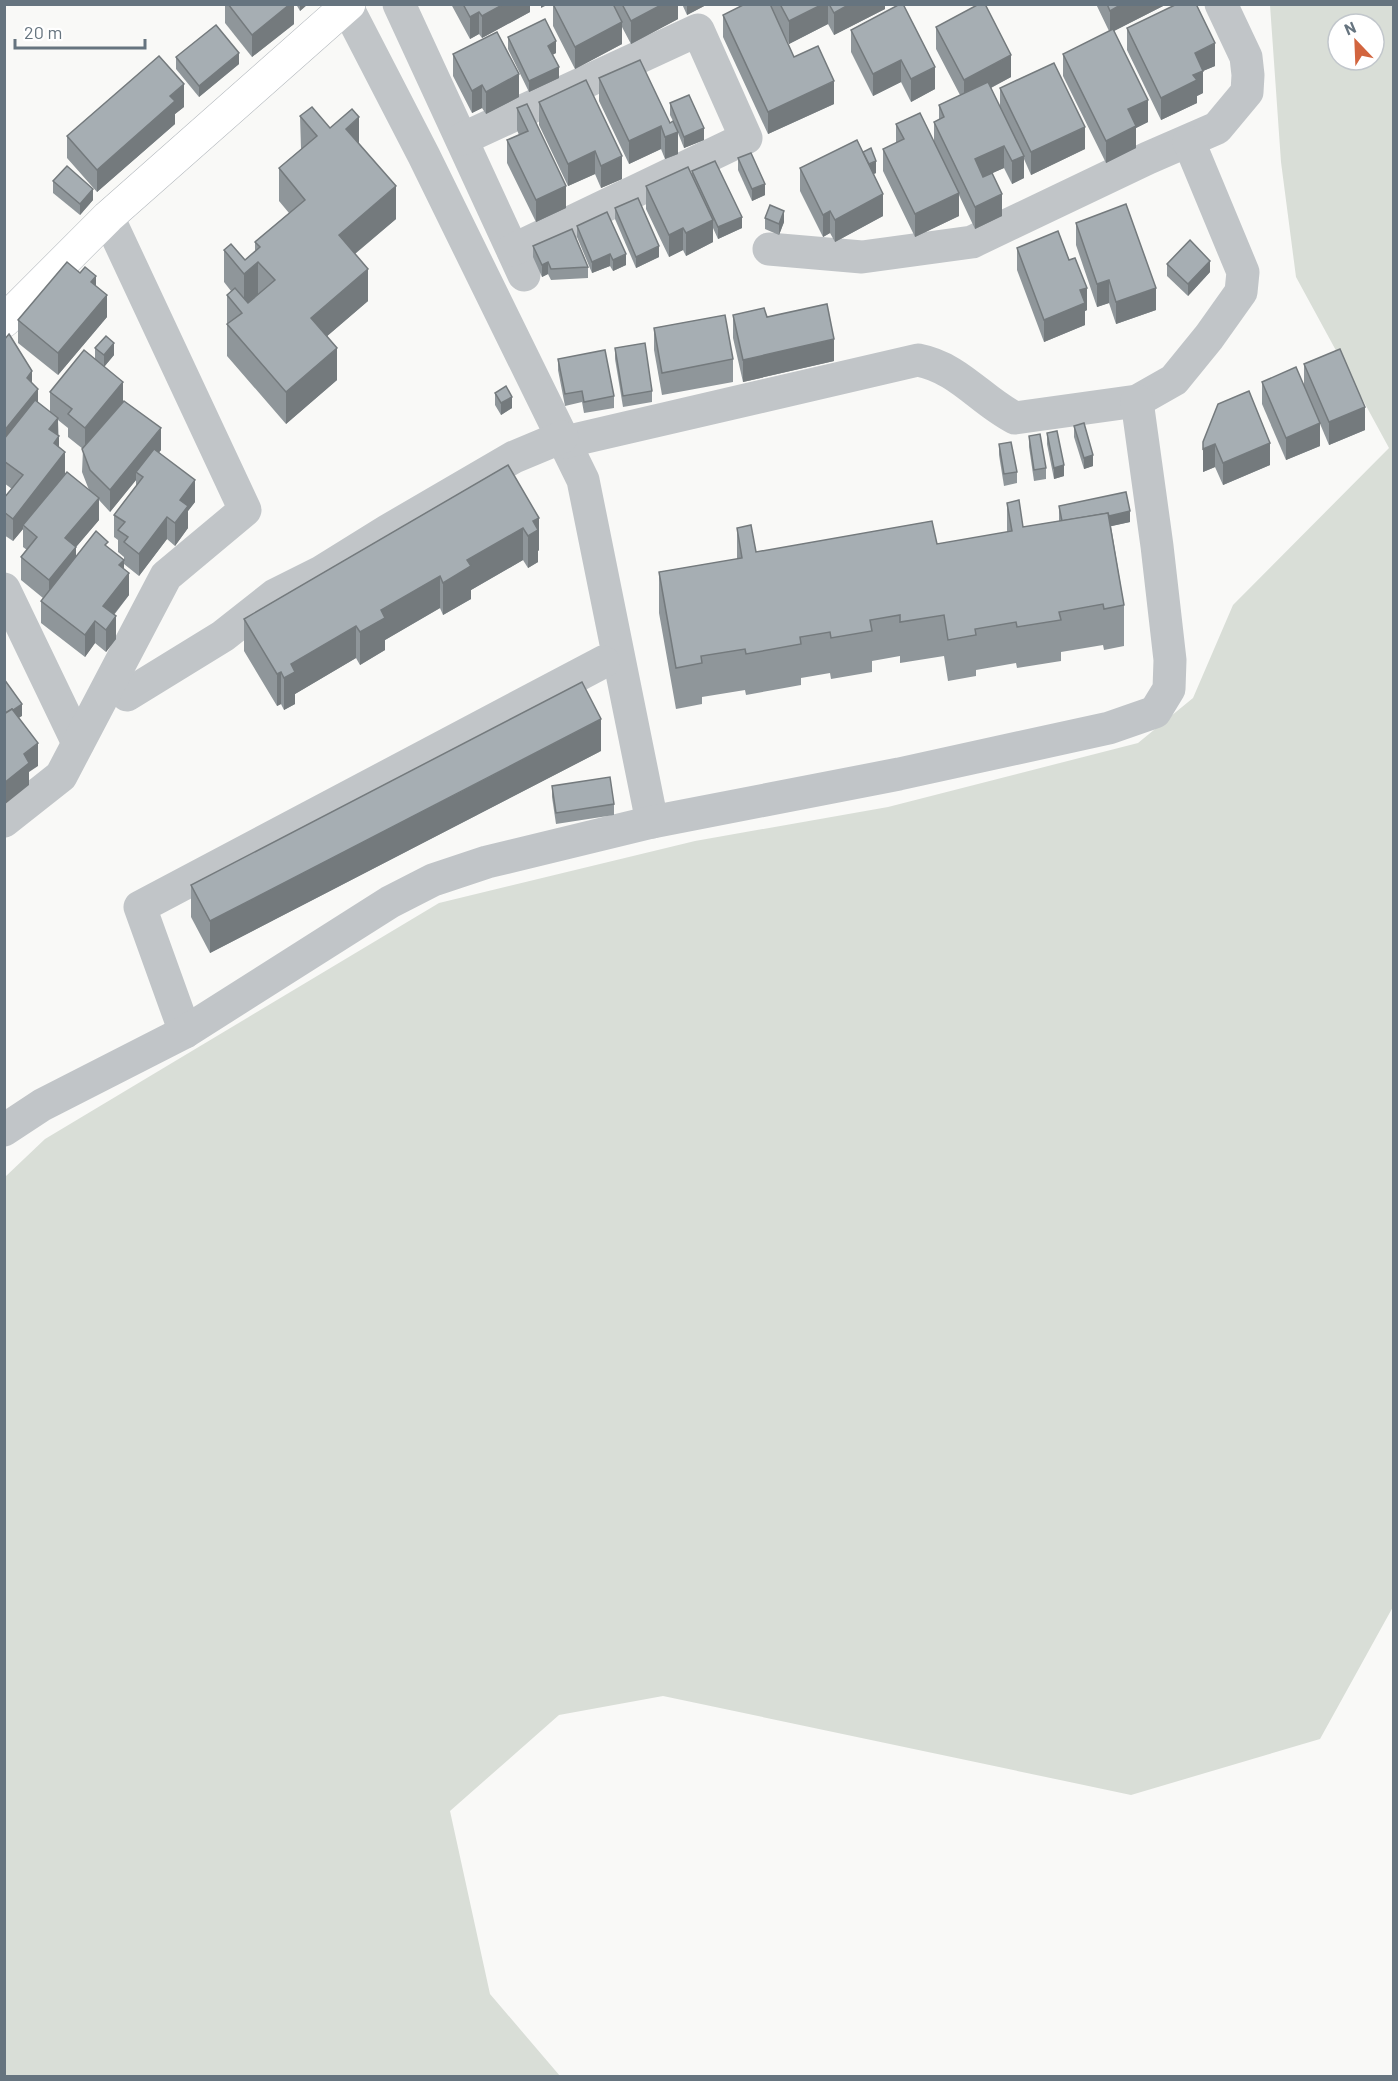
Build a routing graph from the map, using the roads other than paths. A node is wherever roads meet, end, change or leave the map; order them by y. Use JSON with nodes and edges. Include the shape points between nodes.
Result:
{"nodes":[{"id":1,"x":399,"y":4,"type":"edge"},
{"id":2,"x":1221,"y":4,"type":"edge"},
{"id":3,"x":348,"y":5,"type":"edge"},
{"id":4,"x":462,"y":139,"type":"junction"},
{"id":5,"x":1189,"y":142,"type":"junction"},
{"id":6,"x":108,"y":218,"type":"junction"},
{"id":7,"x":769,"y":249,"type":"dead end"},
{"id":8,"x":4,"y":321,"type":"edge"},
{"id":9,"x":1137,"y":401,"type":"junction"},
{"id":10,"x":563,"y":439,"type":"junction"},
{"id":11,"x":4,"y":589,"type":"edge"},
{"id":12,"x":603,"y":662,"type":"dead end"},
{"id":13,"x":127,"y":695,"type":"dead end"},
{"id":14,"x":78,"y":743,"type":"junction"},
{"id":15,"x":4,"y":821,"type":"edge"},
{"id":16,"x":651,"y":822,"type":"junction"},
{"id":17,"x":185,"y":1032,"type":"junction"},
{"id":18,"x":4,"y":1130,"type":"edge"}],
"edges":[{"from":1,"to":4,"type":"street"},
{"from":2,"to":5,"type":"street","via":[[1246,57],[1247,92],[1218,128]]},
{"from":3,"to":6,"type":"street"},
{"from":3,"to":10,"type":"street"},
{"from":4,"to":4,"type":"street","via":[[698,30],[746,138],[519,262]]},
{"from":5,"to":7,"type":"street","via":[[972,242],[862,256]]},
{"from":5,"to":9,"type":"street","via":[[1243,272],[1241,292],[1174,380]]},
{"from":6,"to":8,"type":"street"},
{"from":6,"to":14,"type":"street","via":[[245,510],[166,576]]},
{"from":9,"to":10,"type":"street","via":[[1015,418],[967,382],[934,363],[918,360]]},
{"from":9,"to":16,"type":"street","via":[[1170,660],[1169,689],[1155,712],[1109,728],[887,777]]},
{"from":10,"to":13,"type":"street","via":[[514,457],[321,572],[275,595],[223,636]]},
{"from":10,"to":16,"type":"street","via":[[583,480]]},
{"from":11,"to":14,"type":"street"},
{"from":12,"to":17,"type":"street","via":[[141,907]]},
{"from":14,"to":15,"type":"street","via":[[61,776]]},
{"from":16,"to":17,"type":"street","via":[[487,862],[433,880],[390,902]]},
{"from":17,"to":18,"type":"street","via":[[42,1105]]}]}
